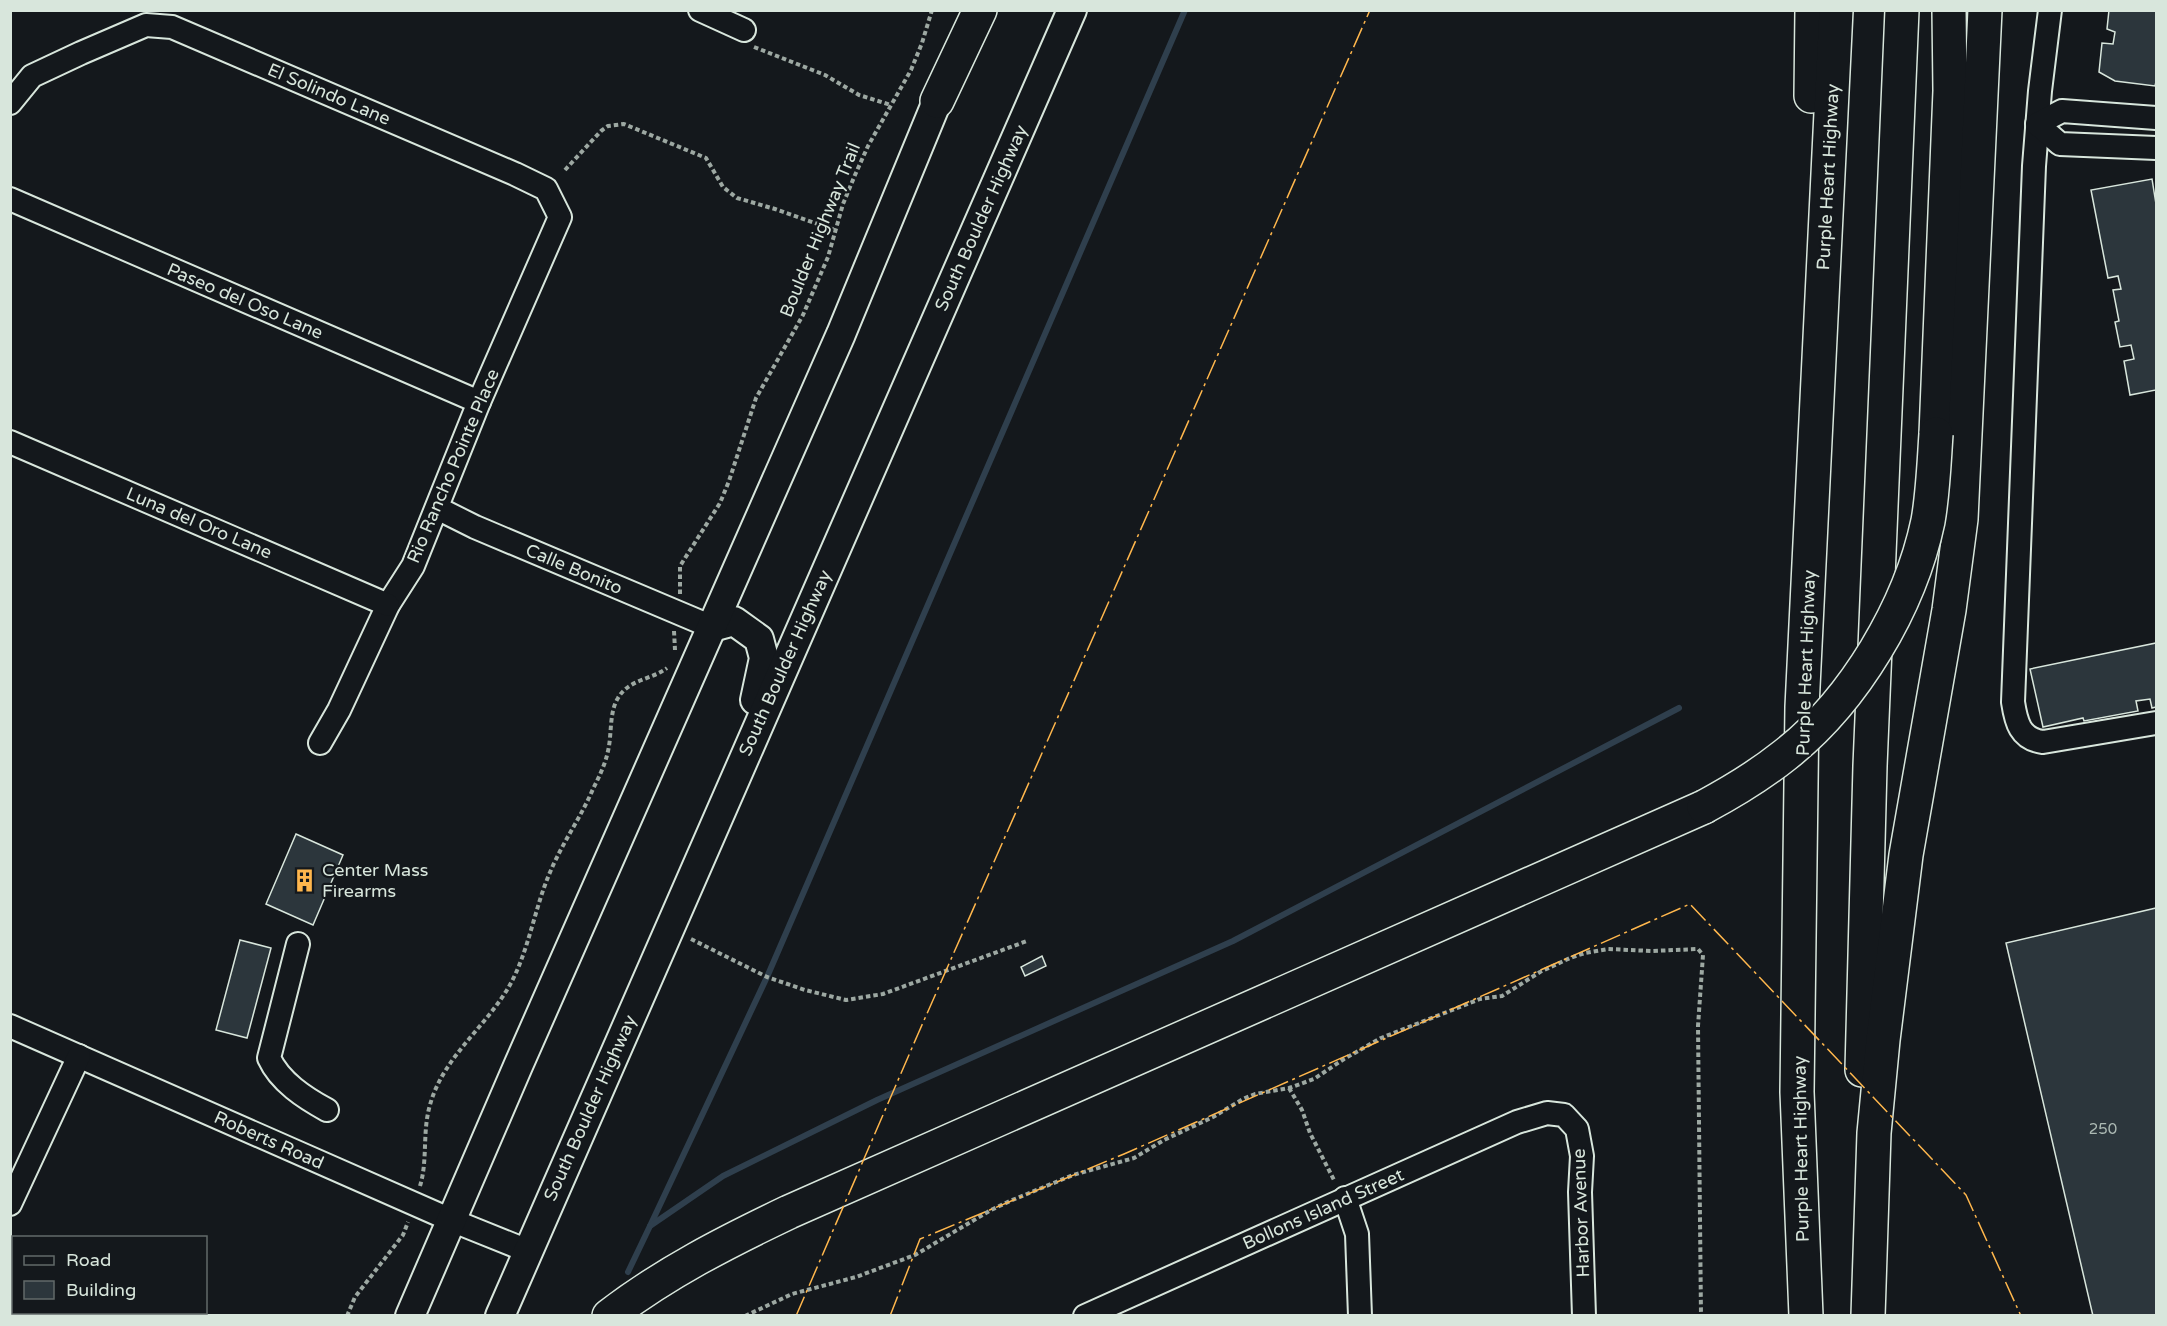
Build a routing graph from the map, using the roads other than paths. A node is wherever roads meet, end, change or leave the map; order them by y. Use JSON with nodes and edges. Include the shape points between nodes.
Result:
{"nodes":[{"id":1,"x":700,"y":10,"type":"edge"},
{"id":2,"x":974,"y":10,"type":"edge"},
{"id":3,"x":980,"y":10,"type":"edge"},
{"id":4,"x":1072,"y":10,"type":"edge"},
{"id":5,"x":1812,"y":10,"type":"edge"},
{"id":6,"x":1836,"y":10,"type":"edge"},
{"id":7,"x":1902,"y":10,"type":"edge"},
{"id":8,"x":1948,"y":10,"type":"edge"},
{"id":9,"x":1985,"y":10,"type":"edge"},
{"id":10,"x":2050,"y":10,"type":"edge"},
{"id":11,"x":744,"y":30,"type":"road end"},
{"id":12,"x":12,"y":95,"type":"edge"},
{"id":13,"x":936,"y":101,"type":"junction"},
{"id":14,"x":2104,"y":114,"type":"junction"},
{"id":15,"x":2157,"y":118,"type":"edge"},
{"id":16,"x":2037,"y":124,"type":"junction"},
{"id":17,"x":2103,"y":146,"type":"junction"},
{"id":18,"x":2157,"y":148,"type":"edge"},
{"id":19,"x":10,"y":199,"type":"edge"},
{"id":20,"x":560,"y":217,"type":"joint"},
{"id":21,"x":479,"y":402,"type":"junction"},
{"id":22,"x":10,"y":442,"type":"edge"},
{"id":23,"x":437,"y":508,"type":"junction"},
{"id":24,"x":388,"y":605,"type":"junction"},
{"id":25,"x":712,"y":627,"type":"junction"},
{"id":26,"x":1802,"y":706,"type":"junction"},
{"id":27,"x":2157,"y":723,"type":"edge"},
{"id":28,"x":320,"y":743,"type":"dead end"},
{"id":29,"x":718,"y":813,"type":"junction"},
{"id":30,"x":298,"y":944,"type":"dead end"},
{"id":31,"x":10,"y":1026,"type":"edge"},
{"id":32,"x":79,"y":1056,"type":"junction"},
{"id":33,"x":327,"y":1110,"type":"dead end"},
{"id":34,"x":1564,"y":1115,"type":"joint"},
{"id":35,"x":1345,"y":1198,"type":"junction"},
{"id":36,"x":10,"y":1204,"type":"edge"},
{"id":37,"x":451,"y":1220,"type":"junction"},
{"id":38,"x":528,"y":1251,"type":"junction"},
{"id":39,"x":410,"y":1316,"type":"edge"},
{"id":40,"x":500,"y":1316,"type":"edge"},
{"id":41,"x":609,"y":1316,"type":"edge"},
{"id":42,"x":1085,"y":1316,"type":"edge"},
{"id":43,"x":1360,"y":1316,"type":"edge"},
{"id":44,"x":1584,"y":1316,"type":"edge"},
{"id":45,"x":1806,"y":1316,"type":"edge"},
{"id":46,"x":1862,"y":1316,"type":"edge"},
{"id":47,"x":1869,"y":1316,"type":"edge"}],
"edges":[{"from":1,"to":11,"type":"street"},
{"from":2,"to":13,"type":"main road"},
{"from":3,"to":13,"type":"highway"},
{"from":4,"to":29,"type":"main road","name":"South Boulder Highway"},
{"from":5,"to":26,"type":"highway"},
{"from":6,"to":26,"type":"highway","name":"Purple Heart Highway"},
{"from":7,"to":46,"type":"highway","via":[[1862,1015]]},
{"from":8,"to":41,"type":"highway","bridge":true,"via":[[1950,91],[1936,434],[1928,520],[1908,586],[1881,641],[1854,683],[1808,735],[1759,774],[1704,807],[778,1217],[666,1276]]},
{"from":9,"to":47,"type":"highway","via":[[1961,519],[1906,855],[1885,1028],[1874,1133]]},
{"from":10,"to":16,"type":"street"},
{"from":12,"to":20,"type":"street","name":"El Solindo Lane","via":[[32,76],[146,25],[172,27],[546,189]]},
{"from":13,"to":25,"type":"main road","via":[[841,334]]},
{"from":14,"to":15,"type":"street"},
{"from":14,"to":16,"type":"street","via":[[2062,111]]},
{"from":14,"to":17,"type":"street"},
{"from":16,"to":17,"type":"street","via":[[2060,144]]},
{"from":16,"to":27,"type":"street","via":[[2015,715],[2025,735],[2043,742]]},
{"from":17,"to":18,"type":"street"},
{"from":19,"to":21,"type":"street","name":"Paseo del Oso Lane"},
{"from":20,"to":21,"type":"street","name":"Rio Rancho Pointe Place"},
{"from":21,"to":23,"type":"street","name":"Rio Rancho Pointe Place"},
{"from":22,"to":24,"type":"street","name":"Luna del Oro Lane"},
{"from":23,"to":24,"type":"street","name":"Rio Rancho Pointe Place","via":[[413,566]]},
{"from":23,"to":25,"type":"street","name":"Calle Bonito"},
{"from":24,"to":28,"type":"street","name":"Rio Rancho Pointe Place"},
{"from":25,"to":29,"type":"main road","via":[[734,621],[759,639],[764,658],[753,710]]},
{"from":25,"to":37,"type":"main road"},
{"from":26,"to":45,"type":"highway","name":"Purple Heart Highway","via":[[1797,1092]]},
{"from":29,"to":38,"type":"main road","name":"South Boulder Highway"},
{"from":30,"to":33,"type":"street","via":[[269,1058],[293,1088]]},
{"from":31,"to":32,"type":"street","name":"Roberts Road"},
{"from":32,"to":36,"type":"street"},
{"from":32,"to":37,"type":"street","name":"Roberts Road"},
{"from":34,"to":35,"type":"street","name":"Bollons Island Street","via":[[1547,1113],[1517,1122]]},
{"from":34,"to":44,"type":"street","name":"Harbor Avenue","via":[[1577,1129],[1582,1156]]},
{"from":35,"to":42,"type":"street","name":"Bollons Island Street"},
{"from":35,"to":43,"type":"street","via":[[1357,1234]]},
{"from":37,"to":38,"type":"street","name":"Roberts Road"},
{"from":37,"to":39,"type":"main road"},
{"from":38,"to":40,"type":"main road","name":"South Boulder Highway"}]}
